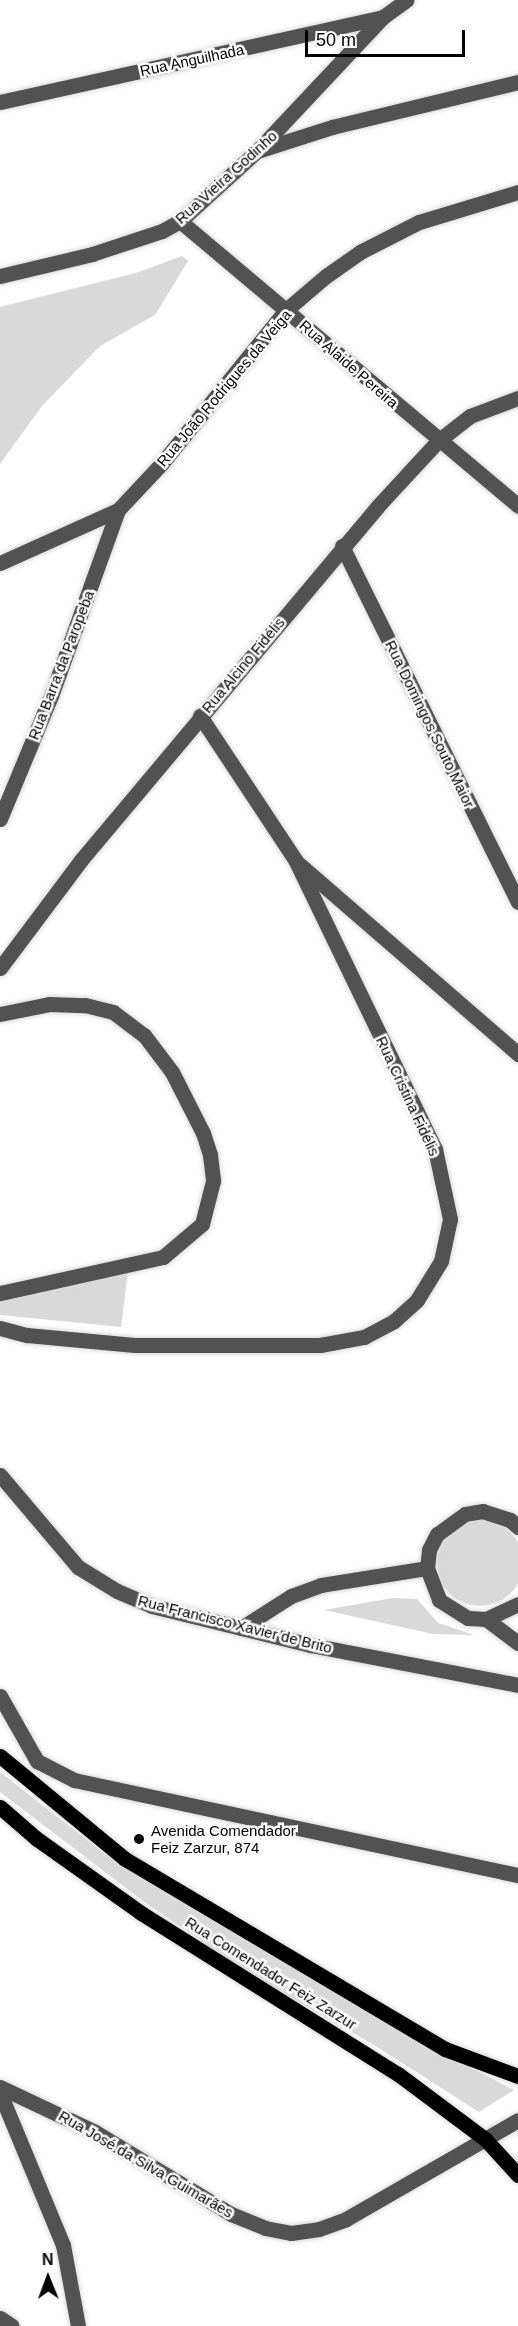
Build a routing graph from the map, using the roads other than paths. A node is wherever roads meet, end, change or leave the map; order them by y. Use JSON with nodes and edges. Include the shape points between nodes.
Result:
{"nodes":[{"id":1,"x":406,"y":0,"type":"edge"},
{"id":2,"x":383,"y":17,"type":"junction"},
{"id":3,"x":518,"y":82,"type":"edge"},
{"id":4,"x":0,"y":102,"type":"edge"},
{"id":5,"x":257,"y":151,"type":"junction"},
{"id":6,"x":518,"y":192,"type":"edge"},
{"id":7,"x":180,"y":221,"type":"junction"},
{"id":8,"x":1,"y":273,"type":"edge"},
{"id":9,"x":286,"y":310,"type":"junction"},
{"id":10,"x":518,"y":398,"type":"edge"},
{"id":11,"x":438,"y":441,"type":"junction"},
{"id":12,"x":518,"y":506,"type":"edge"},
{"id":13,"x":118,"y":510,"type":"junction"},
{"id":14,"x":342,"y":546,"type":"junction"},
{"id":15,"x":0,"y":563,"type":"edge"},
{"id":16,"x":200,"y":716,"type":"junction"},
{"id":17,"x":0,"y":819,"type":"edge"},
{"id":18,"x":296,"y":861,"type":"junction"},
{"id":19,"x":518,"y":902,"type":"edge"},
{"id":20,"x":0,"y":968,"type":"edge"},
{"id":21,"x":0,"y":1014,"type":"edge"},
{"id":22,"x":518,"y":1054,"type":"edge"},
{"id":23,"x":0,"y":1293,"type":"edge"},
{"id":24,"x":0,"y":1328,"type":"edge"},
{"id":25,"x":0,"y":1475,"type":"edge"},
{"id":26,"x":515,"y":1518,"type":"edge"},
{"id":27,"x":427,"y":1568,"type":"junction"},
{"id":28,"x":518,"y":1604,"type":"edge"},
{"id":29,"x":486,"y":1619,"type":"junction"},
{"id":30,"x":241,"y":1628,"type":"junction"},
{"id":31,"x":518,"y":1643,"type":"edge"},
{"id":32,"x":518,"y":1685,"type":"edge"},
{"id":33,"x":0,"y":1696,"type":"edge"},
{"id":34,"x":0,"y":1756,"type":"edge"},
{"id":35,"x":37,"y":1761,"type":"junction"},
{"id":36,"x":25,"y":1779,"type":"junction"},
{"id":37,"x":0,"y":1807,"type":"edge"},
{"id":38,"x":518,"y":1875,"type":"edge"},
{"id":39,"x":518,"y":2076,"type":"edge"},
{"id":40,"x":0,"y":2087,"type":"edge"},
{"id":41,"x":0,"y":2093,"type":"edge"},
{"id":42,"x":518,"y":2120,"type":"edge"},
{"id":43,"x":485,"y":2139,"type":"junction"},
{"id":44,"x":518,"y":2175,"type":"edge"},
{"id":45,"x":0,"y":2318,"type":"edge"},
{"id":46,"x":12,"y":2326,"type":"edge"},
{"id":47,"x":78,"y":2326,"type":"edge"}],
"edges":[{"from":1,"to":2,"type":"street","name":"Rua Vieira Godinho"},
{"from":2,"to":4,"type":"street","name":"Rua Anguilhada"},
{"from":2,"to":5,"type":"street","name":"Rua Vieira Godinho"},
{"from":3,"to":5,"type":"street","via":[[332,127]]},
{"from":5,"to":7,"type":"street","name":"Rua Vieira Godinho"},
{"from":6,"to":9,"type":"street","name":"Rua João Rodrigues da Veiga","via":[[409,227],[360,252]]},
{"from":7,"to":8,"type":"street","name":"Rua Vieira Godinho","via":[[92,255]]},
{"from":7,"to":9,"type":"street","name":"Rua Alaide Pereira"},
{"from":9,"to":11,"type":"street","name":"Rua Alaide Pereira"},
{"from":9,"to":13,"type":"street","name":"Rua João Rodrigues da Veiga","via":[[162,464]]},
{"from":10,"to":11,"type":"street","name":"Rua Alcino Fidélis","via":[[470,416]]},
{"from":11,"to":12,"type":"street","name":"Rua Alaide Pereira"},
{"from":11,"to":14,"type":"street","name":"Rua Alcino Fidélis"},
{"from":13,"to":15,"type":"street","name":"Rua João Rodrigues da Veiga"},
{"from":13,"to":17,"type":"street","name":"Rua Barra da Paropeba","via":[[51,696]]},
{"from":14,"to":16,"type":"street","name":"Rua Alcino Fidélis"},
{"from":14,"to":19,"type":"street","name":"Rua Domingos Souto Maior"},
{"from":16,"to":18,"type":"street","name":"Rua Cristina Fidélis"},
{"from":16,"to":20,"type":"street","name":"Rua Alcino Fidélis","via":[[27,928]]},
{"from":18,"to":22,"type":"street"},
{"from":18,"to":24,"type":"street","name":"Rua Cristina Fidélis","via":[[435,1149],[445,1184],[450,1219],[441,1261],[417,1300],[394,1321],[364,1337],[320,1345],[135,1346],[27,1335]]},
{"from":21,"to":23,"type":"street","via":[[49,1004],[85,1005],[114,1012],[144,1035],[172,1072],[202,1133],[213,1181],[202,1224],[163,1257]]},
{"from":25,"to":30,"type":"street","name":"Rua Francisco Xavier de Brito","via":[[78,1567],[117,1591],[152,1606]]},
{"from":26,"to":27,"type":"street","via":[[483,1512],[449,1521],[429,1550]]},
{"from":27,"to":29,"type":"street","via":[[439,1600],[452,1611]]},
{"from":27,"to":30,"type":"street","via":[[321,1586],[291,1596]]},
{"from":28,"to":29,"type":"street"},
{"from":29,"to":31,"type":"street"},
{"from":30,"to":32,"type":"street","name":"Rua Francisco Xavier de Brito"},
{"from":33,"to":35,"type":"street"},
{"from":34,"to":36,"type":"main road","name":"Rua Comendador Feiz Zarzur"},
{"from":35,"to":36,"type":"street"},
{"from":35,"to":38,"type":"street","via":[[74,1780]]},
{"from":36,"to":39,"type":"main road","name":"Rua Comendador Feiz Zarzur","via":[[125,1859],[247,1933],[445,2049]]},
{"from":37,"to":43,"type":"main road","name":"Rua Comendador Feiz Zarzur","via":[[37,1839],[141,1913],[398,2074]]},
{"from":40,"to":43,"type":"street","name":"Rua José da Silva Guimarães","via":[[95,2132],[231,2214],[265,2228],[291,2233],[319,2229],[346,2219]]},
{"from":41,"to":47,"type":"street","via":[[63,2245]]},
{"from":42,"to":43,"type":"street","name":"Rua José da Silva Guimarães"},
{"from":43,"to":44,"type":"main road","name":"Rua Comendador Feiz Zarzur"},
{"from":45,"to":46,"type":"street"}]}
